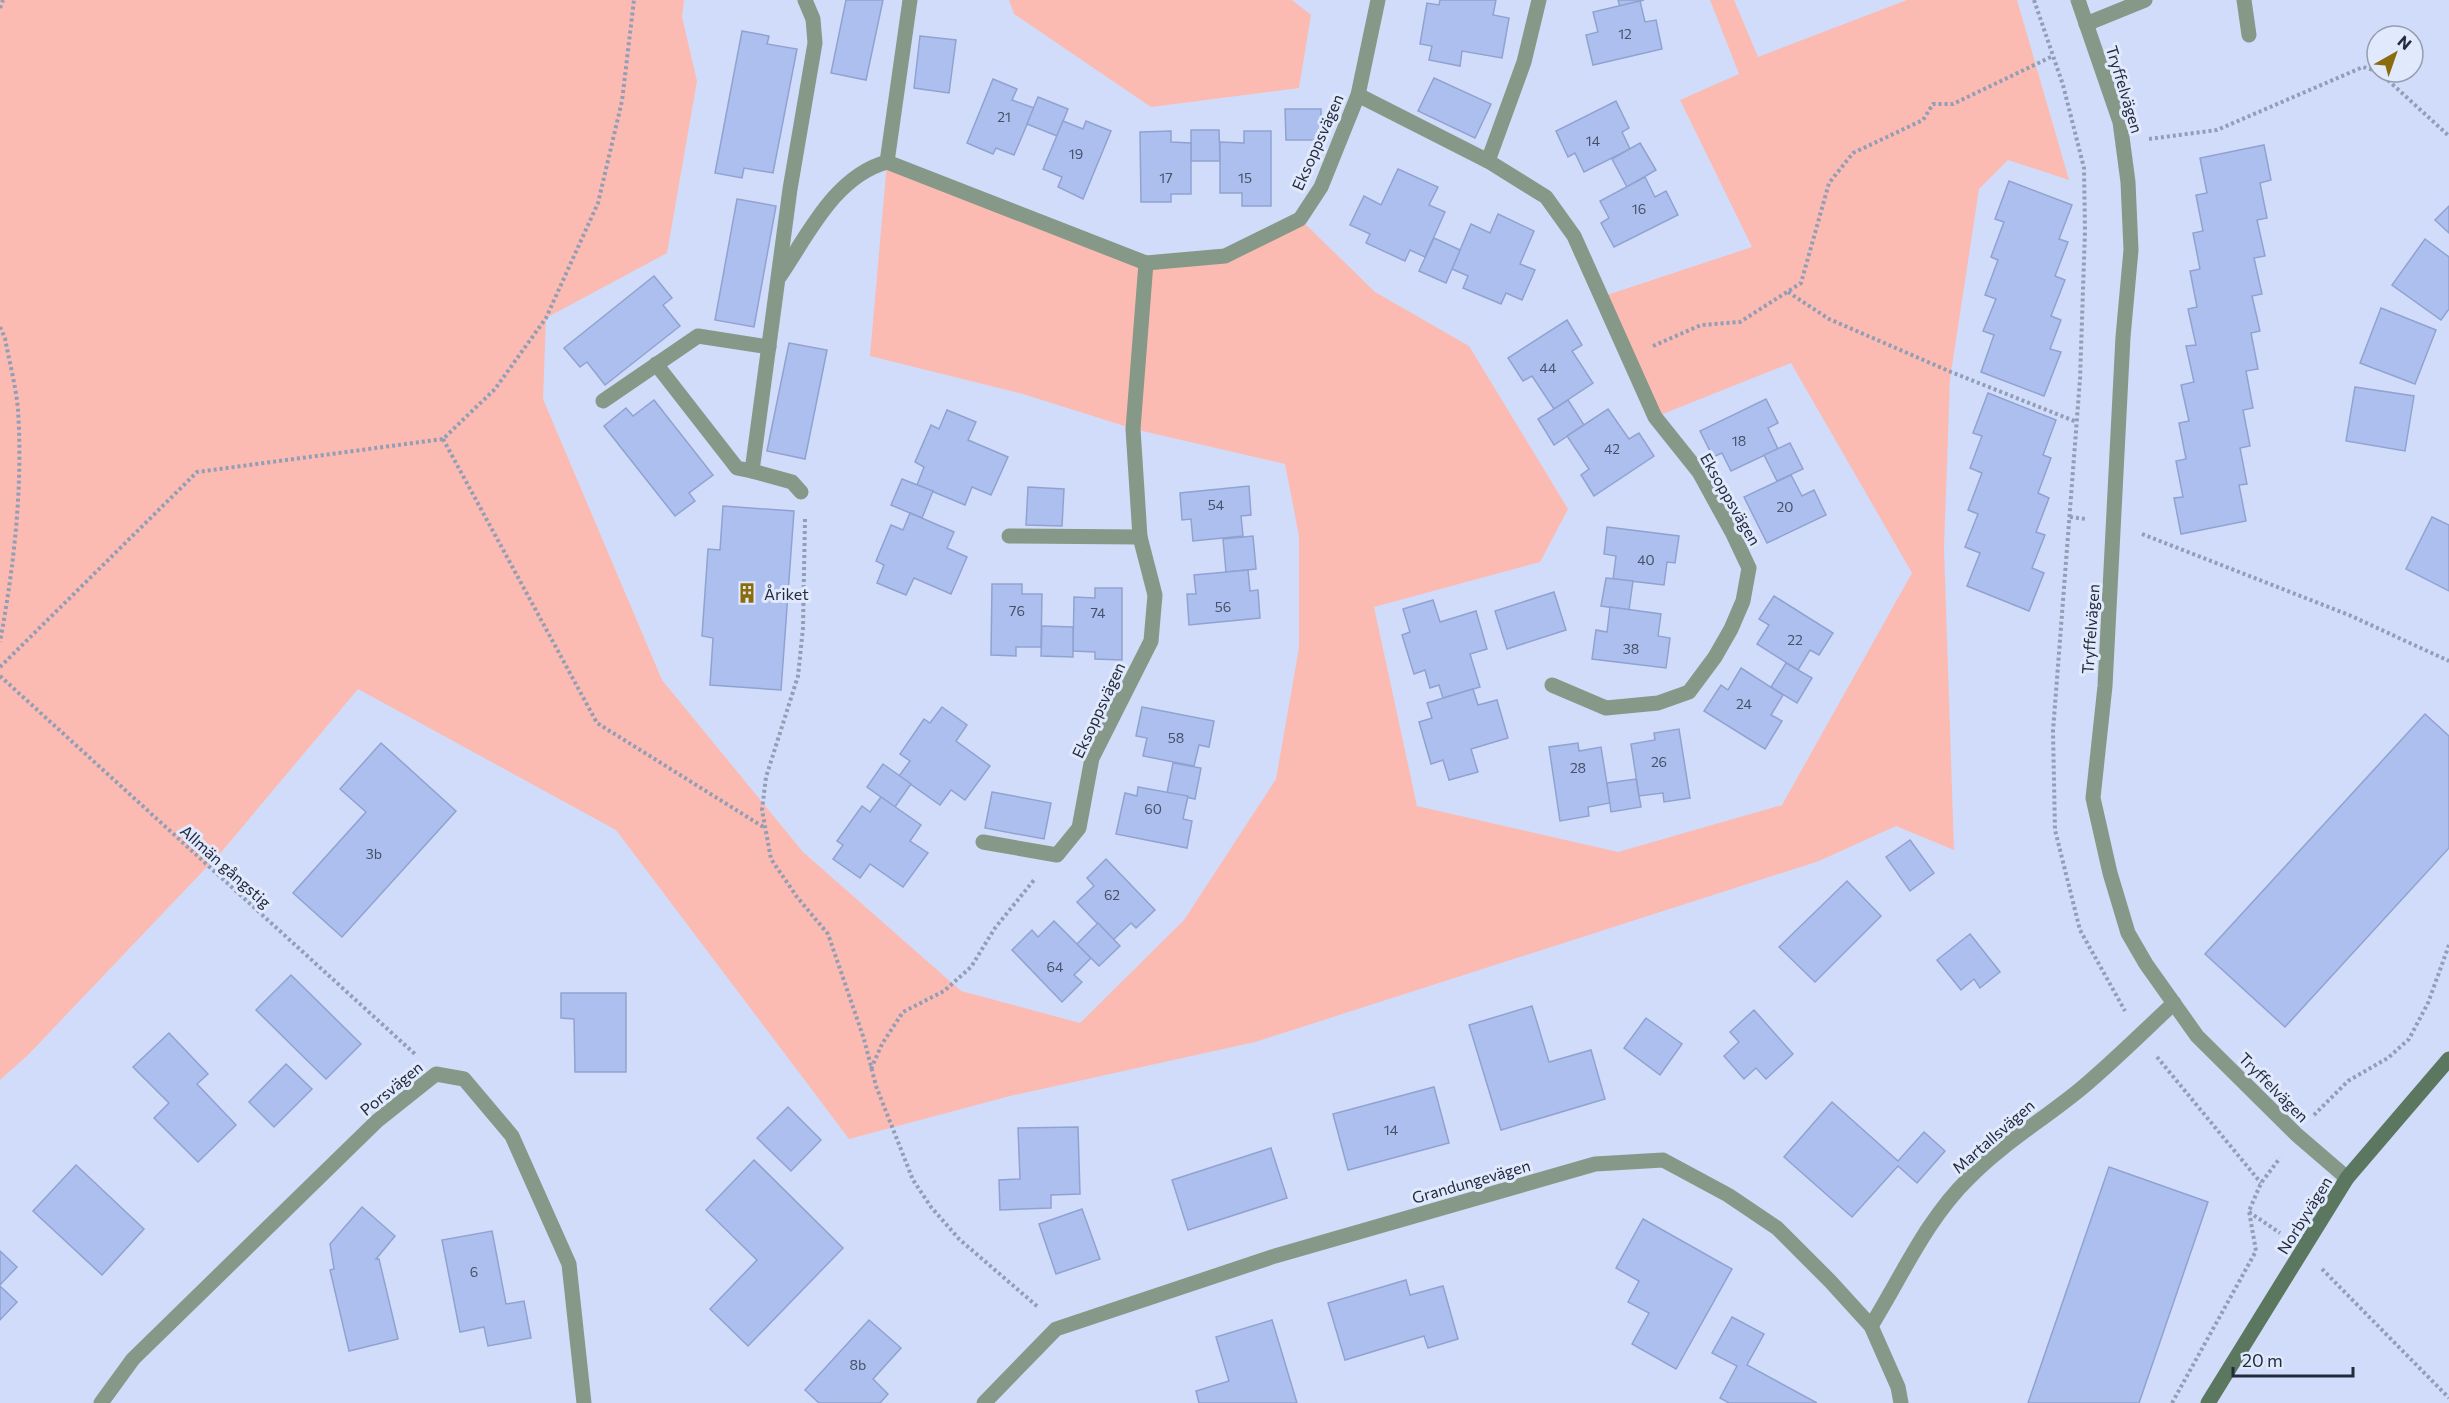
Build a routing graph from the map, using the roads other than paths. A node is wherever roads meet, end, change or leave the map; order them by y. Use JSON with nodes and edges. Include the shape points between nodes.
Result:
{"nodes":[{"id":1,"x":805,"y":0,"type":"edge"},
{"id":2,"x":910,"y":0,"type":"edge"},
{"id":3,"x":1378,"y":0,"type":"edge"},
{"id":4,"x":1539,"y":0,"type":"edge"},
{"id":5,"x":2078,"y":0,"type":"edge"},
{"id":6,"x":2145,"y":0,"type":"edge"},
{"id":7,"x":2244,"y":0,"type":"edge"},
{"id":8,"x":2086,"y":24,"type":"junction"},
{"id":9,"x":2249,"y":35,"type":"dead end"},
{"id":10,"x":1358,"y":95,"type":"junction"},
{"id":11,"x":1488,"y":161,"type":"junction"},
{"id":12,"x":887,"y":162,"type":"junction"},
{"id":13,"x":1146,"y":263,"type":"junction"},
{"id":14,"x":779,"y":277,"type":"junction"},
{"id":15,"x":769,"y":347,"type":"junction"},
{"id":16,"x":656,"y":364,"type":"junction"},
{"id":17,"x":603,"y":401,"type":"dead end"},
{"id":18,"x":752,"y":471,"type":"junction"},
{"id":19,"x":801,"y":492,"type":"road end"},
{"id":20,"x":1009,"y":536,"type":"dead end"},
{"id":21,"x":1140,"y":537,"type":"junction"},
{"id":22,"x":1552,"y":685,"type":"dead end"},
{"id":23,"x":983,"y":842,"type":"dead end"},
{"id":24,"x":2174,"y":1004,"type":"junction"},
{"id":25,"x":2449,"y":1059,"type":"edge"},
{"id":26,"x":2347,"y":1178,"type":"junction"},
{"id":27,"x":1871,"y":1326,"type":"junction"},
{"id":28,"x":101,"y":1403,"type":"edge"},
{"id":29,"x":584,"y":1403,"type":"edge"},
{"id":30,"x":984,"y":1403,"type":"edge"},
{"id":31,"x":1900,"y":1403,"type":"edge"},
{"id":32,"x":2208,"y":1403,"type":"edge"}],
"edges":[{"from":1,"to":14,"type":"street","via":[[813,19],[815,43]]},
{"from":2,"to":12,"type":"street"},
{"from":3,"to":10,"type":"street","name":"Eksoppsvägen"},
{"from":4,"to":11,"type":"street","via":[[1524,62]]},
{"from":5,"to":8,"type":"street","name":"Tryffelvägen"},
{"from":6,"to":8,"type":"street"},
{"from":7,"to":9,"type":"street"},
{"from":8,"to":24,"type":"street","name":"Tryffelvägen","via":[[2124,142],[2131,250],[2105,686],[2093,798],[2128,933]]},
{"from":10,"to":11,"type":"street","name":"Eksoppsvägen"},
{"from":10,"to":13,"type":"street","name":"Eksoppsvägen","via":[[1321,187],[1300,219],[1225,256]]},
{"from":11,"to":22,"type":"street","name":"Eksoppsvägen","via":[[1546,197],[1574,236],[1655,417],[1699,472],[1749,568],[1743,601],[1715,657],[1689,692],[1658,703],[1606,708]]},
{"from":12,"to":13,"type":"street","name":"Eksoppsvägen"},
{"from":12,"to":14,"type":"street","via":[[872,166],[819,215]]},
{"from":13,"to":21,"type":"street","name":"Eksoppsvägen","via":[[1134,429]]},
{"from":14,"to":15,"type":"street"},
{"from":15,"to":16,"type":"street","via":[[698,336]]},
{"from":15,"to":18,"type":"street"},
{"from":16,"to":17,"type":"street"},
{"from":16,"to":18,"type":"street","via":[[737,468]]},
{"from":18,"to":19,"type":"street","via":[[792,482]]},
{"from":20,"to":21,"type":"street"},
{"from":21,"to":23,"type":"street","name":"Eksoppsvägen","via":[[1155,595],[1151,641],[1092,758],[1079,828],[1056,855]]},
{"from":24,"to":26,"type":"street","name":"Tryffelvägen","via":[[2197,1035],[2297,1135]]},
{"from":24,"to":27,"type":"street","name":"Martallsvägen","via":[[2083,1087],[1968,1178],[1926,1230]]},
{"from":25,"to":26,"type":"street","name":"Norbyvägen"},
{"from":26,"to":32,"type":"street","name":"Norbyvägen"},
{"from":27,"to":30,"type":"street","name":"Grandungevägen","via":[[1777,1228],[1728,1195],[1663,1160],[1595,1164],[1275,1256],[1056,1329]]},
{"from":27,"to":31,"type":"street","name":"Grandungevägen","via":[[1898,1387]]},
{"from":28,"to":29,"type":"street","name":"Porsvägen","via":[[133,1359],[377,1121],[436,1074],[464,1079],[512,1136],[568,1264]]}]}
